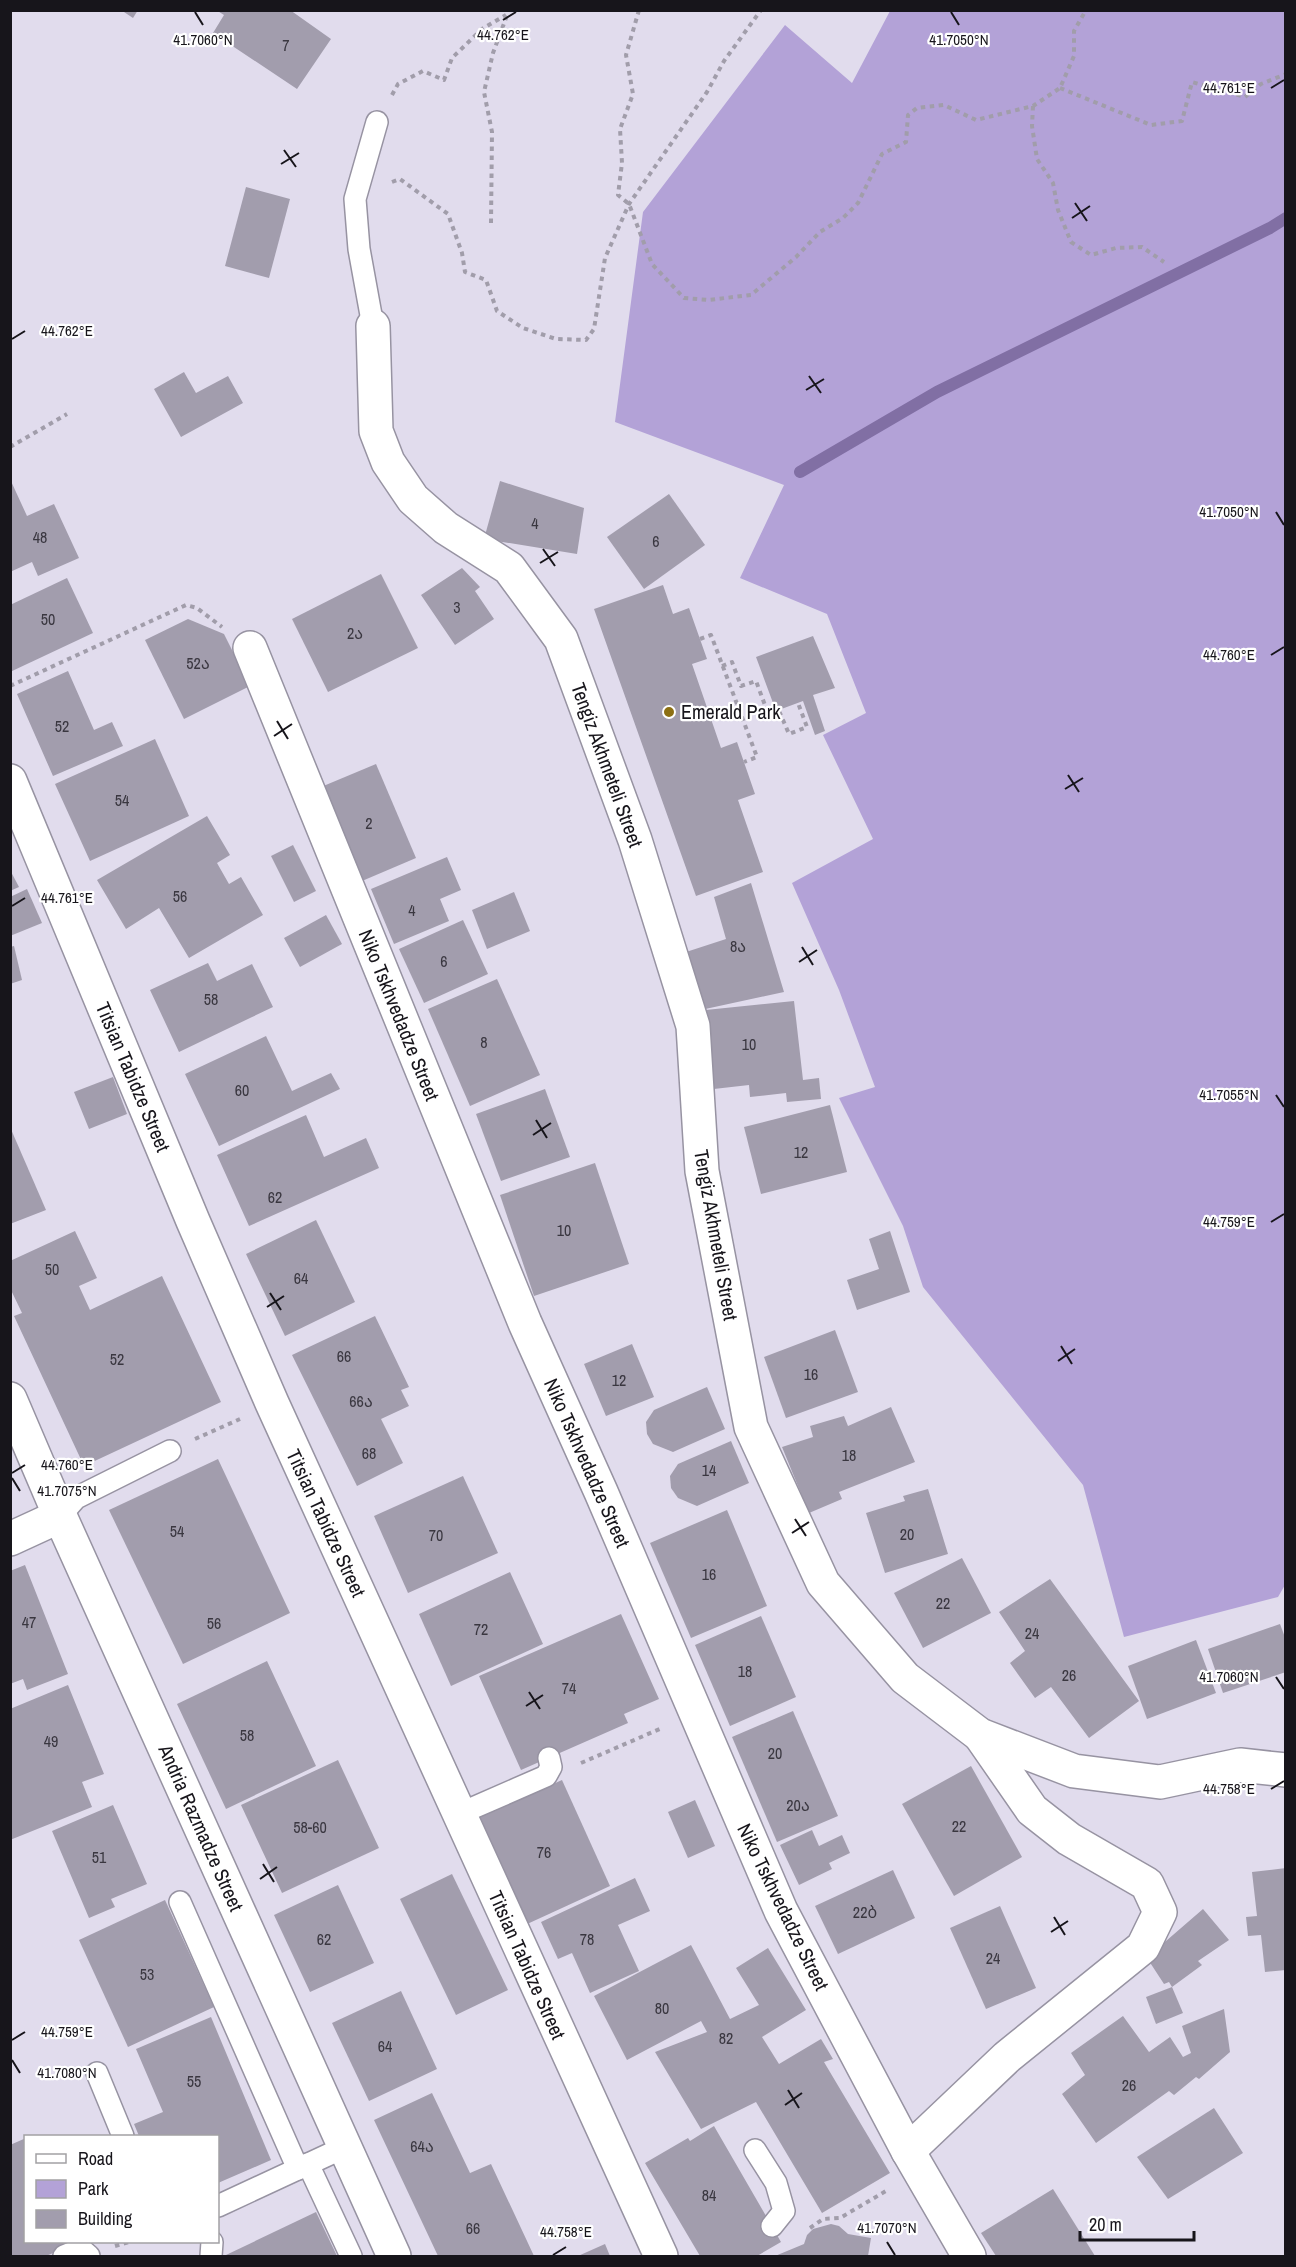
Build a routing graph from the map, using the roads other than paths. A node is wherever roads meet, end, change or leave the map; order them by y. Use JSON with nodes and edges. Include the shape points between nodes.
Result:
{"nodes":[{"id":1,"x":377,"y":122,"type":"road end"},
{"id":2,"x":373,"y":326,"type":"joint"},
{"id":3,"x":250,"y":648,"type":"road end"},
{"id":4,"x":10,"y":781,"type":"edge"},
{"id":5,"x":10,"y":1399,"type":"edge"},
{"id":6,"x":170,"y":1451,"type":"road end"},
{"id":7,"x":60,"y":1516,"type":"junction"},
{"id":8,"x":10,"y":1539,"type":"edge"},
{"id":9,"x":980,"y":1734,"type":"junction"},
{"id":10,"x":549,"y":1758,"type":"dead end"},
{"id":11,"x":1286,"y":1770,"type":"edge"},
{"id":12,"x":459,"y":1814,"type":"junction"},
{"id":13,"x":180,"y":1902,"type":"dead end"},
{"id":14,"x":97,"y":2073,"type":"dead end"},
{"id":15,"x":123,"y":2135,"type":"edge"},
{"id":16,"x":345,"y":2147,"type":"junction"},
{"id":17,"x":755,"y":2150,"type":"dead end"},
{"id":18,"x":908,"y":2151,"type":"junction"},
{"id":19,"x":303,"y":2166,"type":"junction"},
{"id":20,"x":219,"y":2206,"type":"edge"},
{"id":21,"x":772,"y":2226,"type":"dead end"},
{"id":22,"x":64,"y":2256,"type":"edge"},
{"id":23,"x":89,"y":2256,"type":"edge"},
{"id":24,"x":351,"y":2256,"type":"edge"},
{"id":25,"x":394,"y":2256,"type":"edge"},
{"id":26,"x":661,"y":2256,"type":"edge"},
{"id":27,"x":969,"y":2256,"type":"edge"}],
"edges":[{"from":1,"to":2,"type":"lane","via":[[355,199],[359,249]]},
{"from":2,"to":9,"type":"street","name":"Tengiz Akhmeteli Street","via":[[376,431],[388,462],[413,499],[446,528],[509,568],[561,639],[635,840],[693,1026],[702,1170],[751,1427],[823,1583],[905,1678]]},
{"from":3,"to":18,"type":"street","name":"Niko Tskhvedadze Street","via":[[525,1323],[760,1864]]},
{"from":4,"to":12,"type":"street","name":"Titsian Tabidze Street","via":[[188,1210]]},
{"from":5,"to":7,"type":"street","name":"Andria Razmadze Street"},
{"from":6,"to":7,"type":"lane","via":[[76,1498]]},
{"from":7,"to":8,"type":"street"},
{"from":7,"to":16,"type":"street","name":"Andria Razmadze Street"},
{"from":9,"to":11,"type":"street","name":"Tengiz Akhmeteli Street","via":[[1074,1771],[1160,1782],[1240,1765]]},
{"from":9,"to":18,"type":"street","via":[[1032,1810],[1069,1839],[1147,1884],[1160,1912],[1143,1947],[1007,2057]]},
{"from":10,"to":12,"type":"lane","via":[[551,1767],[546,1776]]},
{"from":12,"to":26,"type":"street","name":"Titsian Tabidze Street"},
{"from":13,"to":19,"type":"lane"},
{"from":14,"to":15,"type":"lane"},
{"from":16,"to":19,"type":"lane"},
{"from":16,"to":25,"type":"street","name":"Andria Razmadze Street"},
{"from":17,"to":21,"type":"lane","via":[[776,2183],[784,2211]]},
{"from":18,"to":27,"type":"street","name":"Niko Tskhvedadze Street"},
{"from":19,"to":20,"type":"lane"},
{"from":19,"to":24,"type":"lane"},
{"from":22,"to":23,"type":"lane","via":[[81,2249]]}]}
